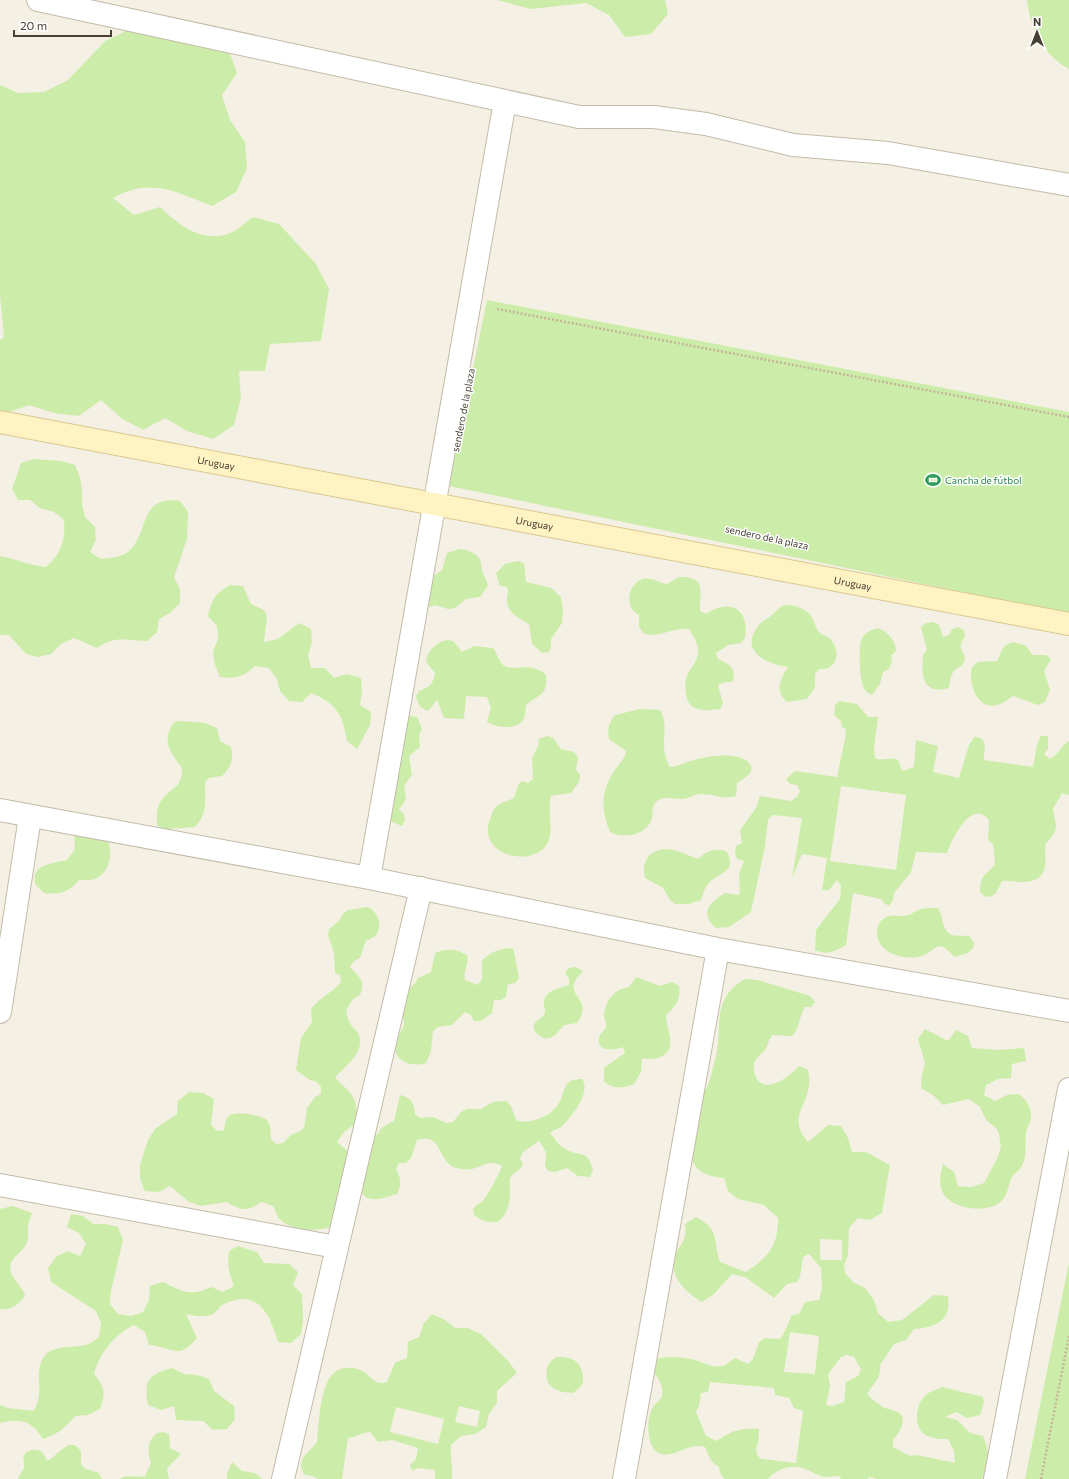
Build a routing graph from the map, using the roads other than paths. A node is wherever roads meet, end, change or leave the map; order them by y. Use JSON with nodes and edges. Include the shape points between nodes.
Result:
{"nodes":[{"id":1,"x":38,"y":0,"type":"edge"},
{"id":2,"x":505,"y":101,"type":"junction"},
{"id":3,"x":1069,"y":185,"type":"edge"},
{"id":4,"x":0,"y":422,"type":"edge"},
{"id":5,"x":434,"y":504,"type":"junction"},
{"id":6,"x":1069,"y":624,"type":"edge"},
{"id":7,"x":0,"y":810,"type":"edge"},
{"id":8,"x":30,"y":817,"type":"junction"},
{"id":9,"x":369,"y":878,"type":"junction"},
{"id":10,"x":421,"y":888,"type":"junction"},
{"id":11,"x":718,"y":949,"type":"junction"},
{"id":12,"x":1069,"y":1011,"type":"edge"},
{"id":13,"x":0,"y":1012,"type":"edge"},
{"id":14,"x":1069,"y":1089,"type":"edge"},
{"id":15,"x":0,"y":1185,"type":"edge"},
{"id":16,"x":336,"y":1247,"type":"junction"},
{"id":17,"x":283,"y":1479,"type":"edge"},
{"id":18,"x":624,"y":1479,"type":"edge"},
{"id":19,"x":994,"y":1479,"type":"edge"}],
"edges":[{"from":1,"to":2,"type":"street"},
{"from":2,"to":3,"type":"street","via":[[579,116],[654,116],[706,124],[793,144],[888,153]]},
{"from":2,"to":5,"type":"street"},
{"from":4,"to":5,"type":"main road","name":"Uruguay"},
{"from":5,"to":6,"type":"main road","name":"Uruguay"},
{"from":5,"to":9,"type":"street"},
{"from":7,"to":8,"type":"street"},
{"from":8,"to":9,"type":"street"},
{"from":8,"to":13,"type":"street"},
{"from":9,"to":10,"type":"street"},
{"from":10,"to":11,"type":"street"},
{"from":10,"to":16,"type":"street"},
{"from":11,"to":12,"type":"street"},
{"from":11,"to":18,"type":"street"},
{"from":14,"to":19,"type":"street"},
{"from":15,"to":16,"type":"street"},
{"from":16,"to":17,"type":"street"}]}
